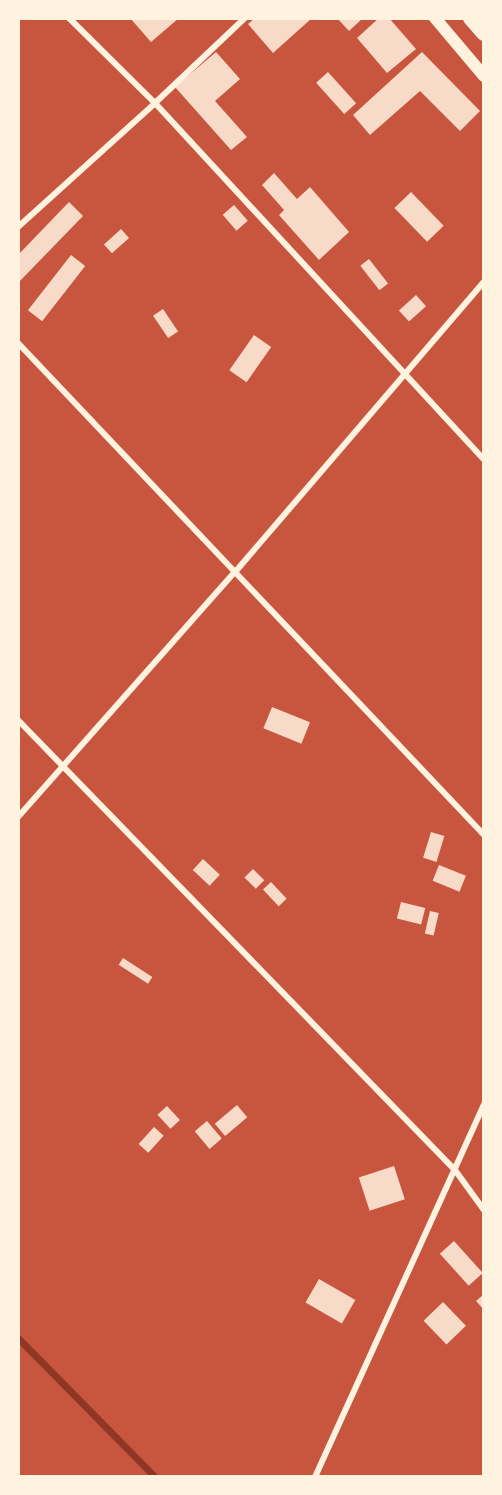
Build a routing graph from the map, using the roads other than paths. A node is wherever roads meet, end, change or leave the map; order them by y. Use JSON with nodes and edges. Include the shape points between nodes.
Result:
{"nodes":[{"id":1,"x":69,"y":18,"type":"edge"},
{"id":2,"x":245,"y":18,"type":"edge"},
{"id":3,"x":435,"y":18,"type":"edge"},
{"id":4,"x":471,"y":18,"type":"edge"},
{"id":5,"x":484,"y":33,"type":"edge"},
{"id":6,"x":484,"y":75,"type":"edge"},
{"id":7,"x":155,"y":103,"type":"junction"},
{"id":8,"x":18,"y":227,"type":"edge"},
{"id":9,"x":484,"y":282,"type":"edge"},
{"id":10,"x":18,"y":343,"type":"edge"},
{"id":11,"x":404,"y":374,"type":"junction"},
{"id":12,"x":484,"y":459,"type":"edge"},
{"id":13,"x":236,"y":571,"type":"junction"},
{"id":14,"x":18,"y":720,"type":"edge"},
{"id":15,"x":63,"y":766,"type":"junction"},
{"id":16,"x":18,"y":817,"type":"edge"},
{"id":17,"x":484,"y":835,"type":"edge"},
{"id":18,"x":484,"y":1104,"type":"edge"},
{"id":19,"x":455,"y":1170,"type":"junction"},
{"id":20,"x":484,"y":1209,"type":"edge"},
{"id":21,"x":315,"y":1477,"type":"edge"}],
"edges":[{"from":1,"to":7,"type":"street"},
{"from":2,"to":7,"type":"street"},
{"from":3,"to":6,"type":"main road"},
{"from":4,"to":5,"type":"highway"},
{"from":7,"to":8,"type":"street"},
{"from":7,"to":11,"type":"street"},
{"from":9,"to":11,"type":"street"},
{"from":10,"to":13,"type":"street"},
{"from":11,"to":12,"type":"street"},
{"from":11,"to":13,"type":"street"},
{"from":13,"to":15,"type":"street"},
{"from":13,"to":17,"type":"street"},
{"from":14,"to":15,"type":"street"},
{"from":15,"to":16,"type":"street"},
{"from":15,"to":19,"type":"street"},
{"from":18,"to":19,"type":"street"},
{"from":19,"to":20,"type":"street"},
{"from":19,"to":21,"type":"street"}]}
